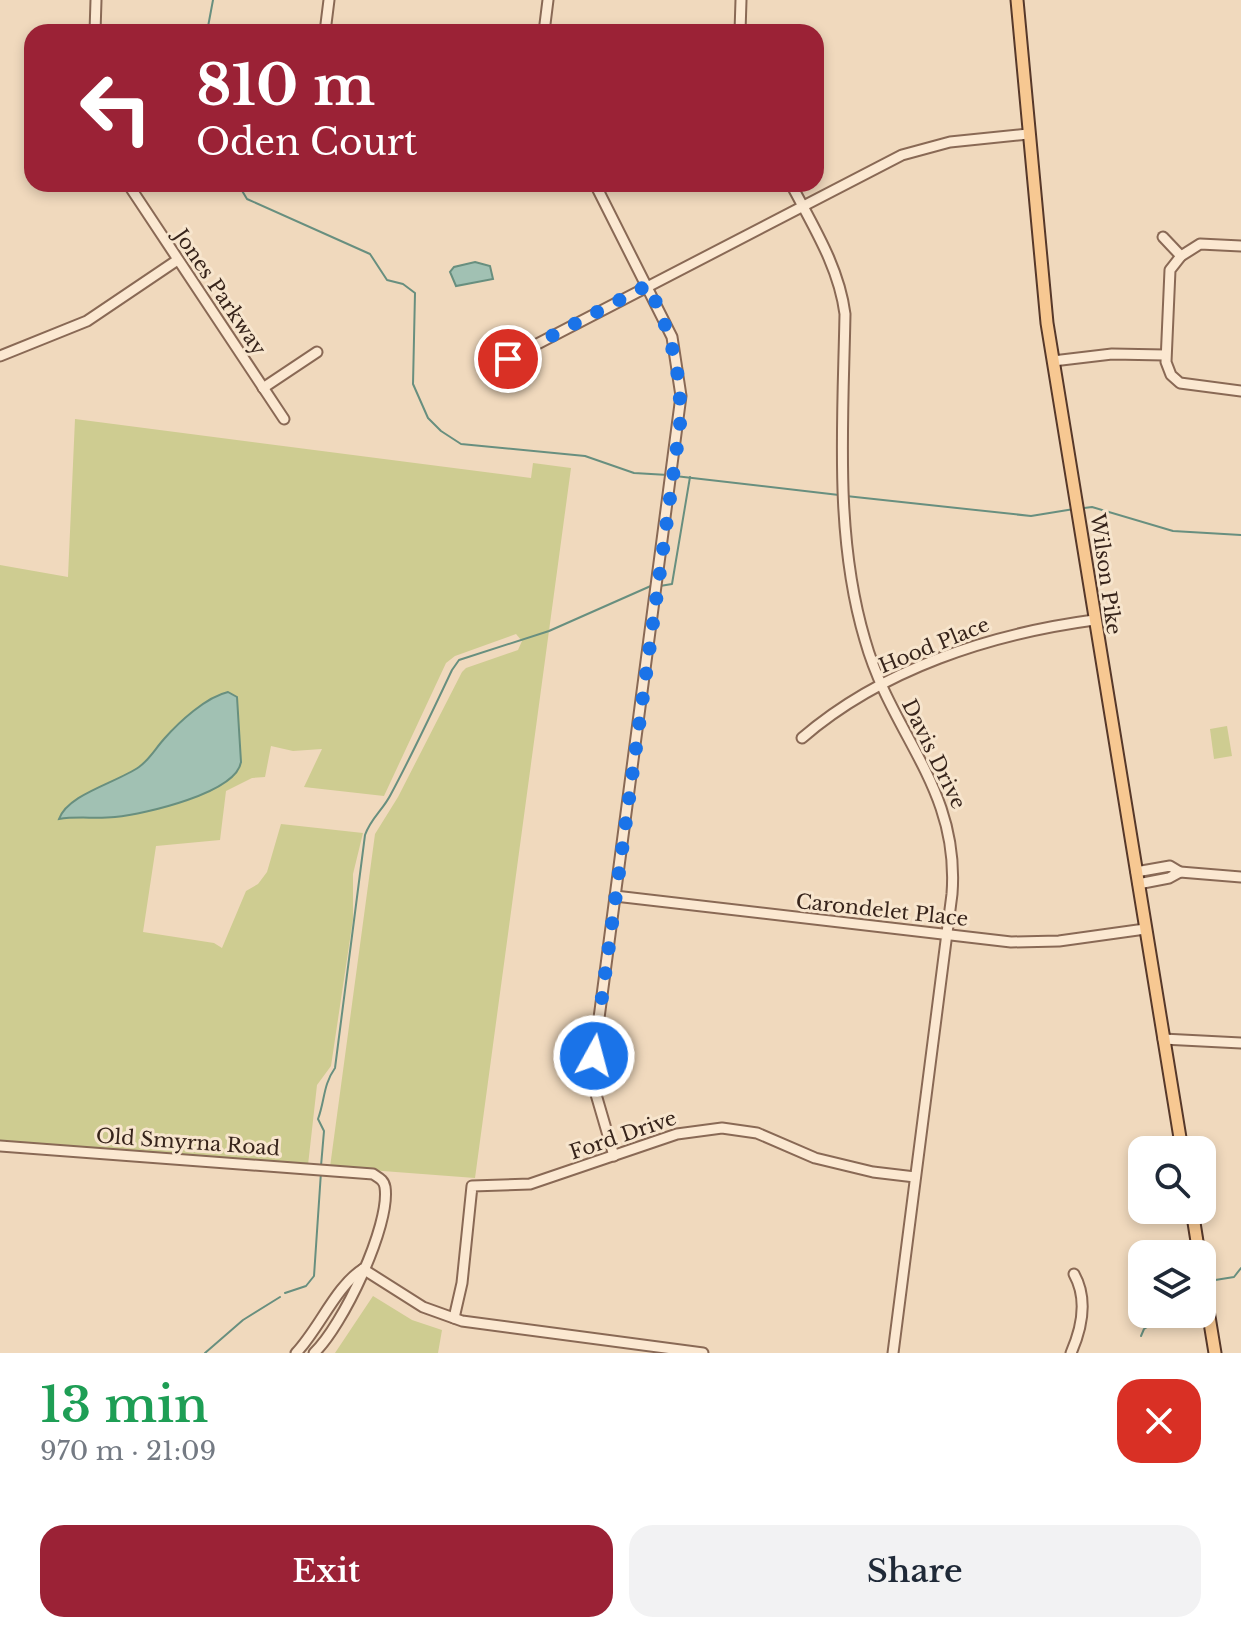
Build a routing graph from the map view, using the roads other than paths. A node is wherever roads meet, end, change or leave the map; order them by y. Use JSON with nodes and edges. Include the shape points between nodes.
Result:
{"nodes":[{"id":1,"x":96,"y":0,"type":"edge"},
{"id":2,"x":329,"y":0,"type":"edge"},
{"id":3,"x":548,"y":0,"type":"edge"},
{"id":4,"x":741,"y":0,"type":"edge"},
{"id":5,"x":1017,"y":0,"type":"edge"},
{"id":6,"x":95,"y":24,"type":"edge"},
{"id":7,"x":326,"y":24,"type":"edge"},
{"id":8,"x":545,"y":24,"type":"edge"},
{"id":9,"x":740,"y":24,"type":"edge"},
{"id":10,"x":1028,"y":134,"type":"junction"},
{"id":11,"x":133,"y":192,"type":"edge"},
{"id":12,"x":599,"y":192,"type":"edge"},
{"id":13,"x":795,"y":192,"type":"edge"},
{"id":14,"x":803,"y":206,"type":"junction"},
{"id":15,"x":1163,"y":237,"type":"dead end"},
{"id":16,"x":1241,"y":246,"type":"edge"},
{"id":17,"x":1181,"y":256,"type":"junction"},
{"id":18,"x":176,"y":261,"type":"junction"},
{"id":19,"x":648,"y":285,"type":"junction"},
{"id":20,"x":317,"y":352,"type":"dead end"},
{"id":21,"x":1165,"y":355,"type":"junction"},
{"id":22,"x":0,"y":356,"type":"edge"},
{"id":23,"x":1053,"y":361,"type":"junction"},
{"id":24,"x":487,"y":370,"type":"dead end"},
{"id":25,"x":263,"y":388,"type":"junction"},
{"id":26,"x":1241,"y":391,"type":"edge"},
{"id":27,"x":284,"y":419,"type":"dead end"},
{"id":28,"x":1094,"y":620,"type":"junction"},
{"id":29,"x":880,"y":686,"type":"junction"},
{"id":30,"x":802,"y":738,"type":"dead end"},
{"id":31,"x":1241,"y":877,"type":"edge"},
{"id":32,"x":1137,"y":878,"type":"junction"},
{"id":33,"x":615,"y":896,"type":"junction"},
{"id":34,"x":1145,"y":929,"type":"junction"},
{"id":35,"x":947,"y":936,"type":"junction"},
{"id":36,"x":1163,"y":1039,"type":"junction"},
{"id":37,"x":1241,"y":1043,"type":"edge"},
{"id":38,"x":1180,"y":1136,"type":"edge"},
{"id":39,"x":0,"y":1146,"type":"edge"},
{"id":40,"x":614,"y":1156,"type":"junction"},
{"id":41,"x":915,"y":1177,"type":"junction"},
{"id":42,"x":363,"y":1269,"type":"junction"},
{"id":43,"x":1074,"y":1274,"type":"dead end"},
{"id":44,"x":454,"y":1318,"type":"junction"},
{"id":45,"x":1211,"y":1328,"type":"edge"},
{"id":46,"x":296,"y":1353,"type":"edge"},
{"id":47,"x":314,"y":1353,"type":"edge"},
{"id":48,"x":703,"y":1353,"type":"edge"},
{"id":49,"x":893,"y":1353,"type":"edge"},
{"id":50,"x":1071,"y":1353,"type":"edge"},
{"id":51,"x":1215,"y":1353,"type":"edge"}],
"edges":[{"from":1,"to":6,"type":"street"},
{"from":2,"to":7,"type":"street"},
{"from":3,"to":8,"type":"street"},
{"from":4,"to":9,"type":"street"},
{"from":5,"to":10,"type":"main road","name":"Wilson Pike"},
{"from":10,"to":14,"type":"street","via":[[928,146]]},
{"from":10,"to":23,"type":"main road","name":"Wilson Pike"},
{"from":11,"to":18,"type":"street","name":"Jones Parkway"},
{"from":12,"to":19,"type":"street"},
{"from":13,"to":14,"type":"street","name":"Davis Drive"},
{"from":14,"to":19,"type":"street"},
{"from":14,"to":29,"type":"street","name":"Davis Drive","via":[[842,290],[852,587]]},
{"from":15,"to":17,"type":"street"},
{"from":16,"to":17,"type":"street","via":[[1200,244]]},
{"from":17,"to":21,"type":"street","via":[[1167,281]]},
{"from":18,"to":22,"type":"street","via":[[87,321]]},
{"from":18,"to":25,"type":"street","name":"Jones Parkway"},
{"from":19,"to":24,"type":"street"},
{"from":19,"to":33,"type":"street","via":[[672,337],[681,379],[680,425]]},
{"from":20,"to":25,"type":"street"},
{"from":21,"to":23,"type":"street"},
{"from":21,"to":26,"type":"street","via":[[1168,371],[1180,383]]},
{"from":23,"to":28,"type":"main road","name":"Wilson Pike"},
{"from":25,"to":27,"type":"street","name":"Jones Parkway"},
{"from":28,"to":29,"type":"street","name":"Hood Place","via":[[989,640]]},
{"from":28,"to":32,"type":"main road","name":"Wilson Pike"},
{"from":29,"to":30,"type":"street","name":"Hood Place","via":[[842,705]]},
{"from":29,"to":35,"type":"street","name":"Davis Drive","via":[[939,796],[950,830],[954,873]]},
{"from":31,"to":32,"type":"street","via":[[1180,872],[1170,866]]},
{"from":32,"to":34,"type":"main road","name":"Wilson Pike"},
{"from":33,"to":35,"type":"street","name":"Carondelet Place"},
{"from":33,"to":40,"type":"street","via":[[593,1076]]},
{"from":34,"to":35,"type":"street","name":"Carondelet Place","via":[[1042,943]]},
{"from":34,"to":36,"type":"main road","name":"Wilson Pike"},
{"from":35,"to":41,"type":"street","name":"Davis Drive"},
{"from":36,"to":37,"type":"street"},
{"from":36,"to":38,"type":"main road","name":"Wilson Pike"},
{"from":39,"to":42,"type":"street","name":"Old Smyrna Road","via":[[373,1174],[385,1190],[378,1231]]},
{"from":40,"to":41,"type":"street","name":"Ford Drive","via":[[677,1134],[722,1128],[757,1133],[815,1158]]},
{"from":40,"to":44,"type":"street","name":"Ford Drive","via":[[530,1184],[472,1186]]},
{"from":41,"to":49,"type":"street","name":"Davis Drive"},
{"from":42,"to":44,"type":"street","via":[[423,1307]]},
{"from":42,"to":46,"type":"street"},
{"from":42,"to":47,"type":"street","via":[[345,1312]]},
{"from":43,"to":50,"type":"street","via":[[1082,1304]]},
{"from":44,"to":48,"type":"street"},
{"from":45,"to":51,"type":"main road"}]}
